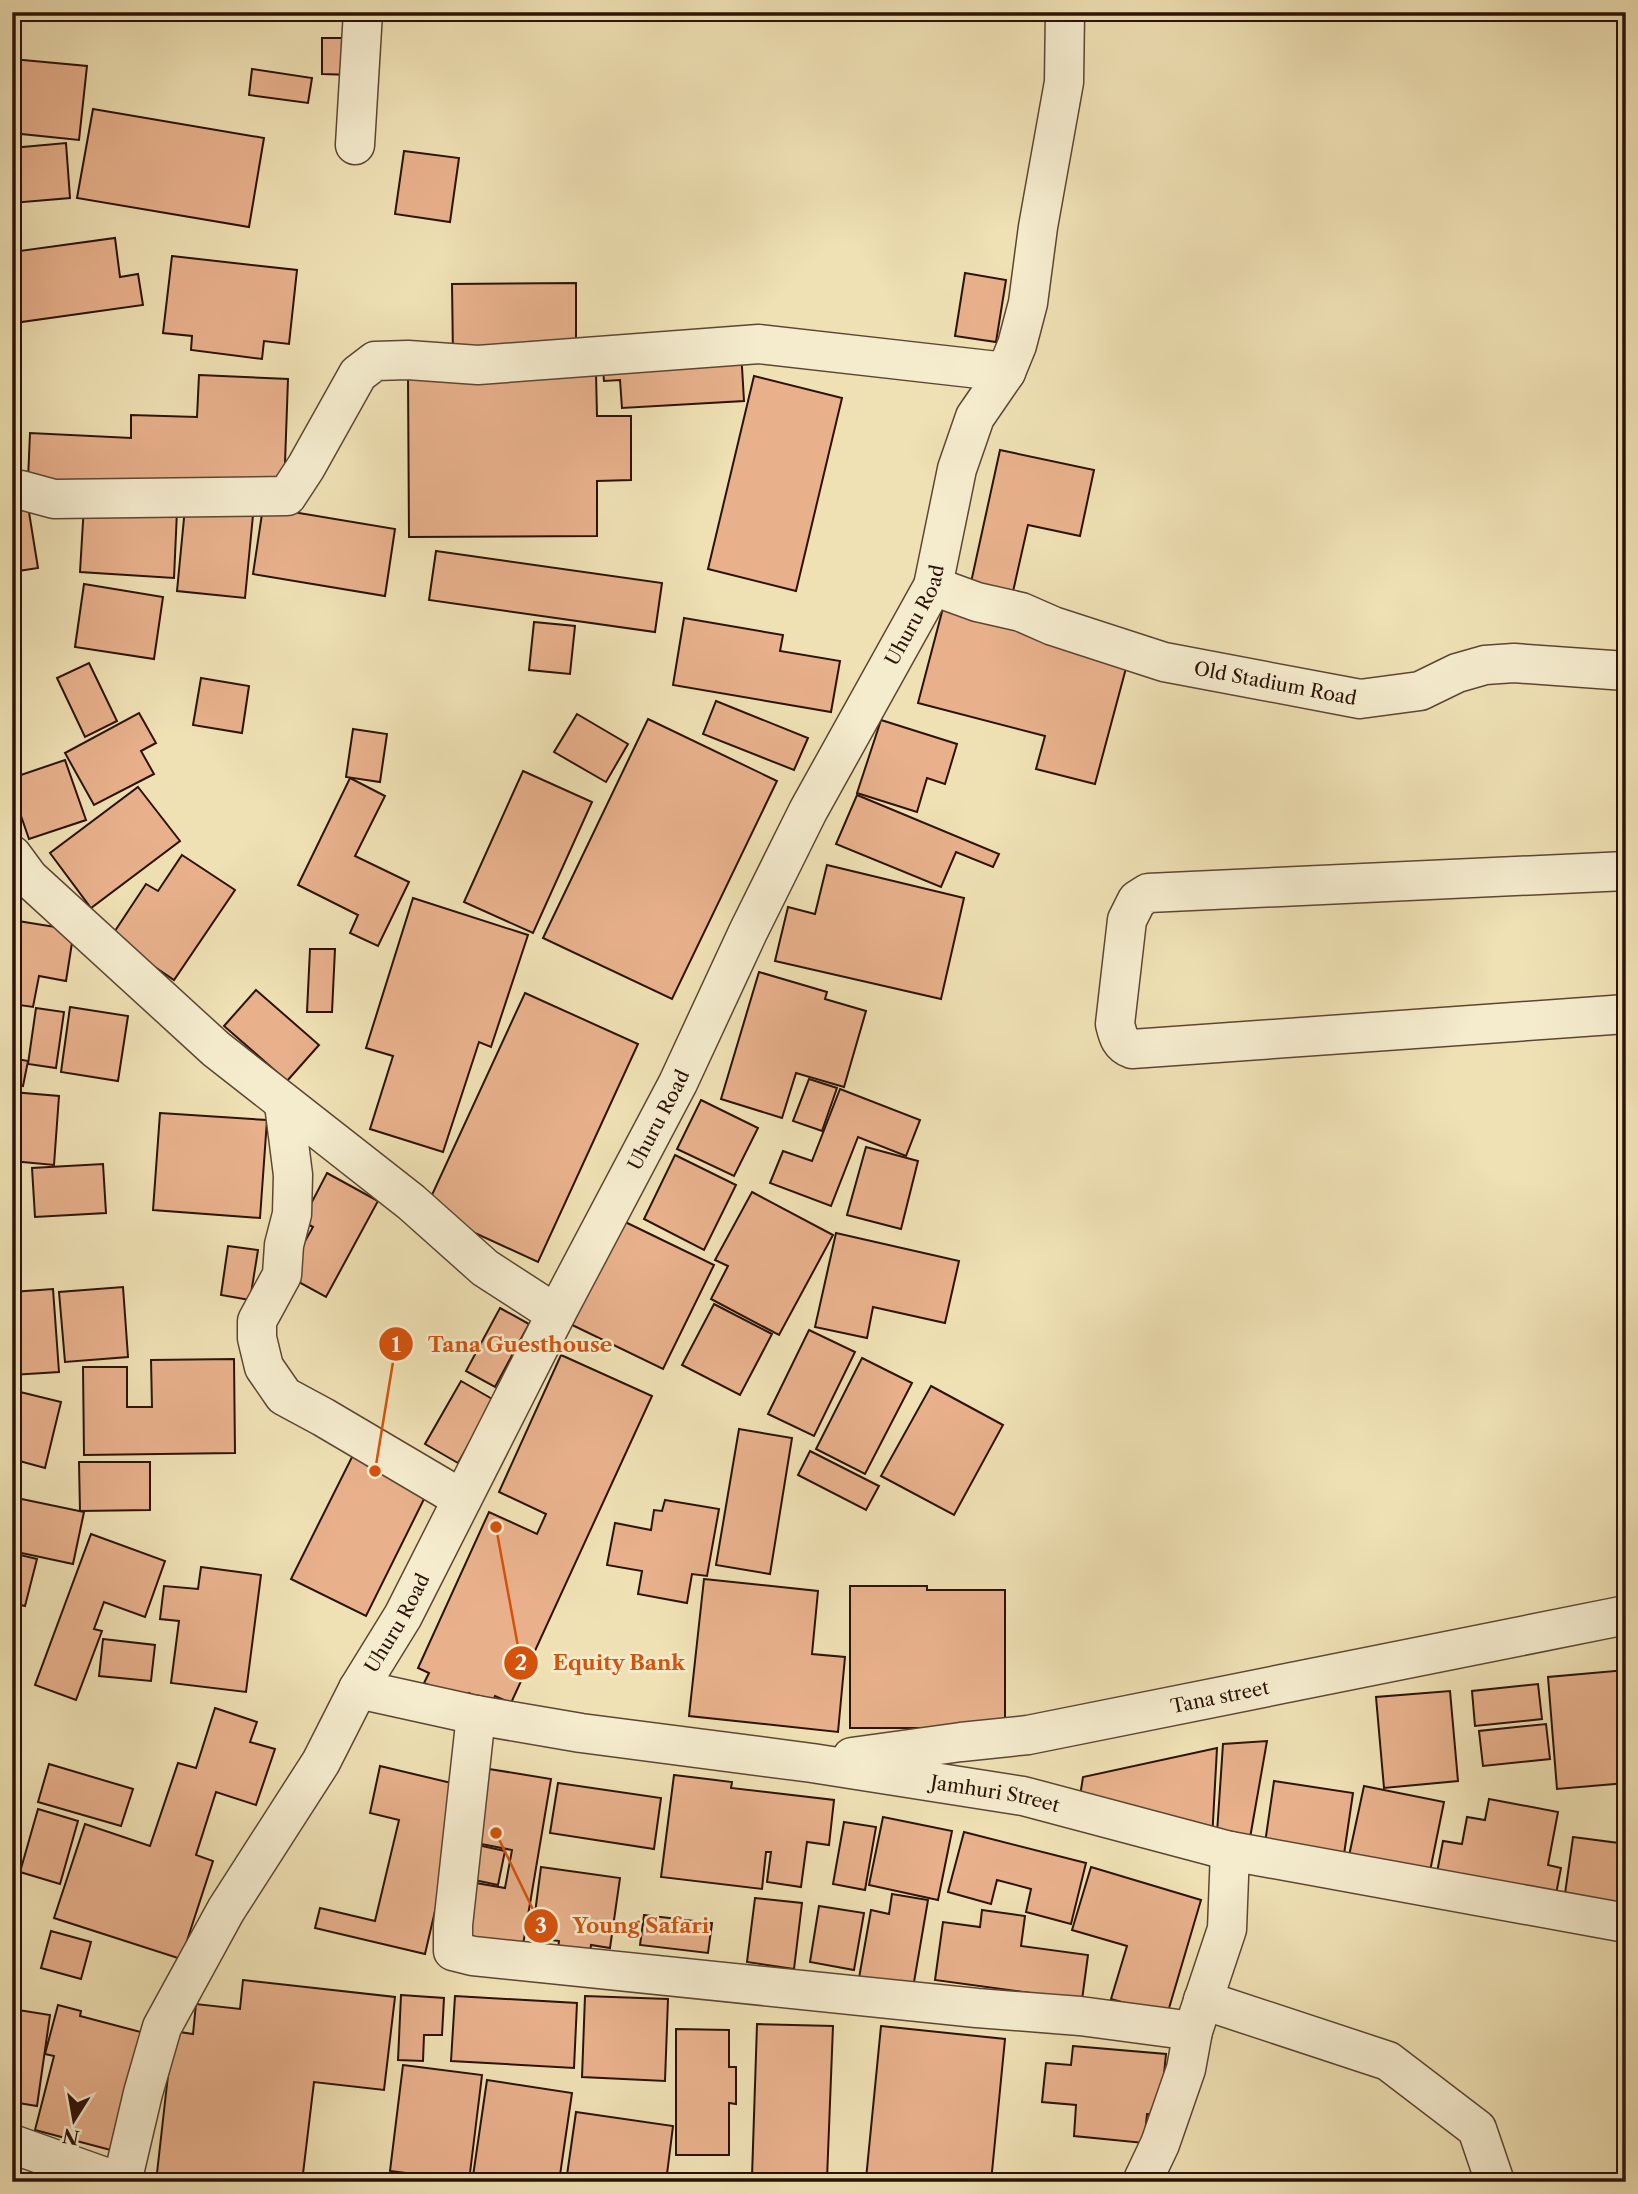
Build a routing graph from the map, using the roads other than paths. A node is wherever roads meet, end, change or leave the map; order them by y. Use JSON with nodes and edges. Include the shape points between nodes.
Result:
{"nodes":[{"id":1,"x":363,"y":12,"type":"edge"},
{"id":2,"x":1065,"y":12,"type":"edge"},
{"id":3,"x":355,"y":145,"type":"dead end"},
{"id":4,"x":1006,"y":372,"type":"junction"},
{"id":5,"x":12,"y":493,"type":"edge"},
{"id":6,"x":933,"y":586,"type":"junction"},
{"id":7,"x":1626,"y":671,"type":"edge"},
{"id":8,"x":12,"y":855,"type":"edge"},
{"id":9,"x":1626,"y":871,"type":"edge"},
{"id":10,"x":1626,"y":1014,"type":"edge"},
{"id":11,"x":284,"y":1104,"type":"junction"},
{"id":12,"x":556,"y":1314,"type":"junction"},
{"id":13,"x":462,"y":1499,"type":"junction"},
{"id":14,"x":1626,"y":1615,"type":"edge"},
{"id":15,"x":358,"y":1689,"type":"junction"},
{"id":16,"x":476,"y":1715,"type":"junction"},
{"id":17,"x":1028,"y":1735,"type":"junction"},
{"id":18,"x":812,"y":1763,"type":"junction"},
{"id":19,"x":1023,"y":1796,"type":"junction"},
{"id":20,"x":1230,"y":1851,"type":"junction"},
{"id":21,"x":1626,"y":1923,"type":"edge"},
{"id":22,"x":1198,"y":2016,"type":"junction"},
{"id":23,"x":12,"y":2144,"type":"edge"},
{"id":24,"x":121,"y":2182,"type":"edge"},
{"id":25,"x":1142,"y":2182,"type":"edge"},
{"id":26,"x":1495,"y":2182,"type":"edge"}],
"edges":[{"from":1,"to":3,"type":"street"},
{"from":2,"to":4,"type":"street","name":"Uhuru Road","via":[[1063,82],[1028,303]]},
{"from":4,"to":5,"type":"street","via":[[759,344],[478,365],[375,361],[358,374],[287,496],[54,499],[21,490]]},
{"from":4,"to":6,"type":"street","name":"Uhuru Road","via":[[975,417],[957,469]]},
{"from":6,"to":7,"type":"street","name":"Old Stadium Road","via":[[1164,662],[1360,699],[1420,691],[1485,665]]},
{"from":6,"to":12,"type":"street","name":"Uhuru Road","via":[[808,811],[678,1083]]},
{"from":8,"to":11,"type":"street","via":[[29,878],[216,1049]]},
{"from":9,"to":10,"type":"street","via":[[1148,892],[1137,900],[1127,920],[1115,1024],[1119,1040],[1132,1049]]},
{"from":11,"to":12,"type":"street","via":[[411,1202],[485,1268]]},
{"from":11,"to":13,"type":"street","via":[[293,1175],[292,1214],[282,1275],[257,1321],[264,1367],[284,1396]]},
{"from":12,"to":13,"type":"street","name":"Uhuru Road"},
{"from":13,"to":15,"type":"street","name":"Uhuru Road","via":[[403,1616]]},
{"from":14,"to":17,"type":"street","name":"Tana street"},
{"from":15,"to":16,"type":"street","name":"Jamhuri Street"},
{"from":15,"to":24,"type":"street","name":"Uhuru Road","via":[[321,1762],[226,1910],[162,2027]]},
{"from":16,"to":18,"type":"street","name":"Jamhuri Street"},
{"from":16,"to":22,"type":"street","via":[[453,1951],[977,2008],[1080,2016]]},
{"from":17,"to":18,"type":"street","name":"Tana street"},
{"from":17,"to":19,"type":"street"},
{"from":18,"to":19,"type":"street","name":"Jamhuri Street"},
{"from":19,"to":20,"type":"street","name":"Jamhuri Street"},
{"from":20,"to":21,"type":"street","name":"Jamhuri Street"},
{"from":20,"to":22,"type":"street","via":[[1227,1929]]},
{"from":22,"to":25,"type":"street","via":[[1186,2069]]},
{"from":22,"to":26,"type":"street","via":[[1388,2061],[1477,2129]]},
{"from":23,"to":24,"type":"street"}]}
